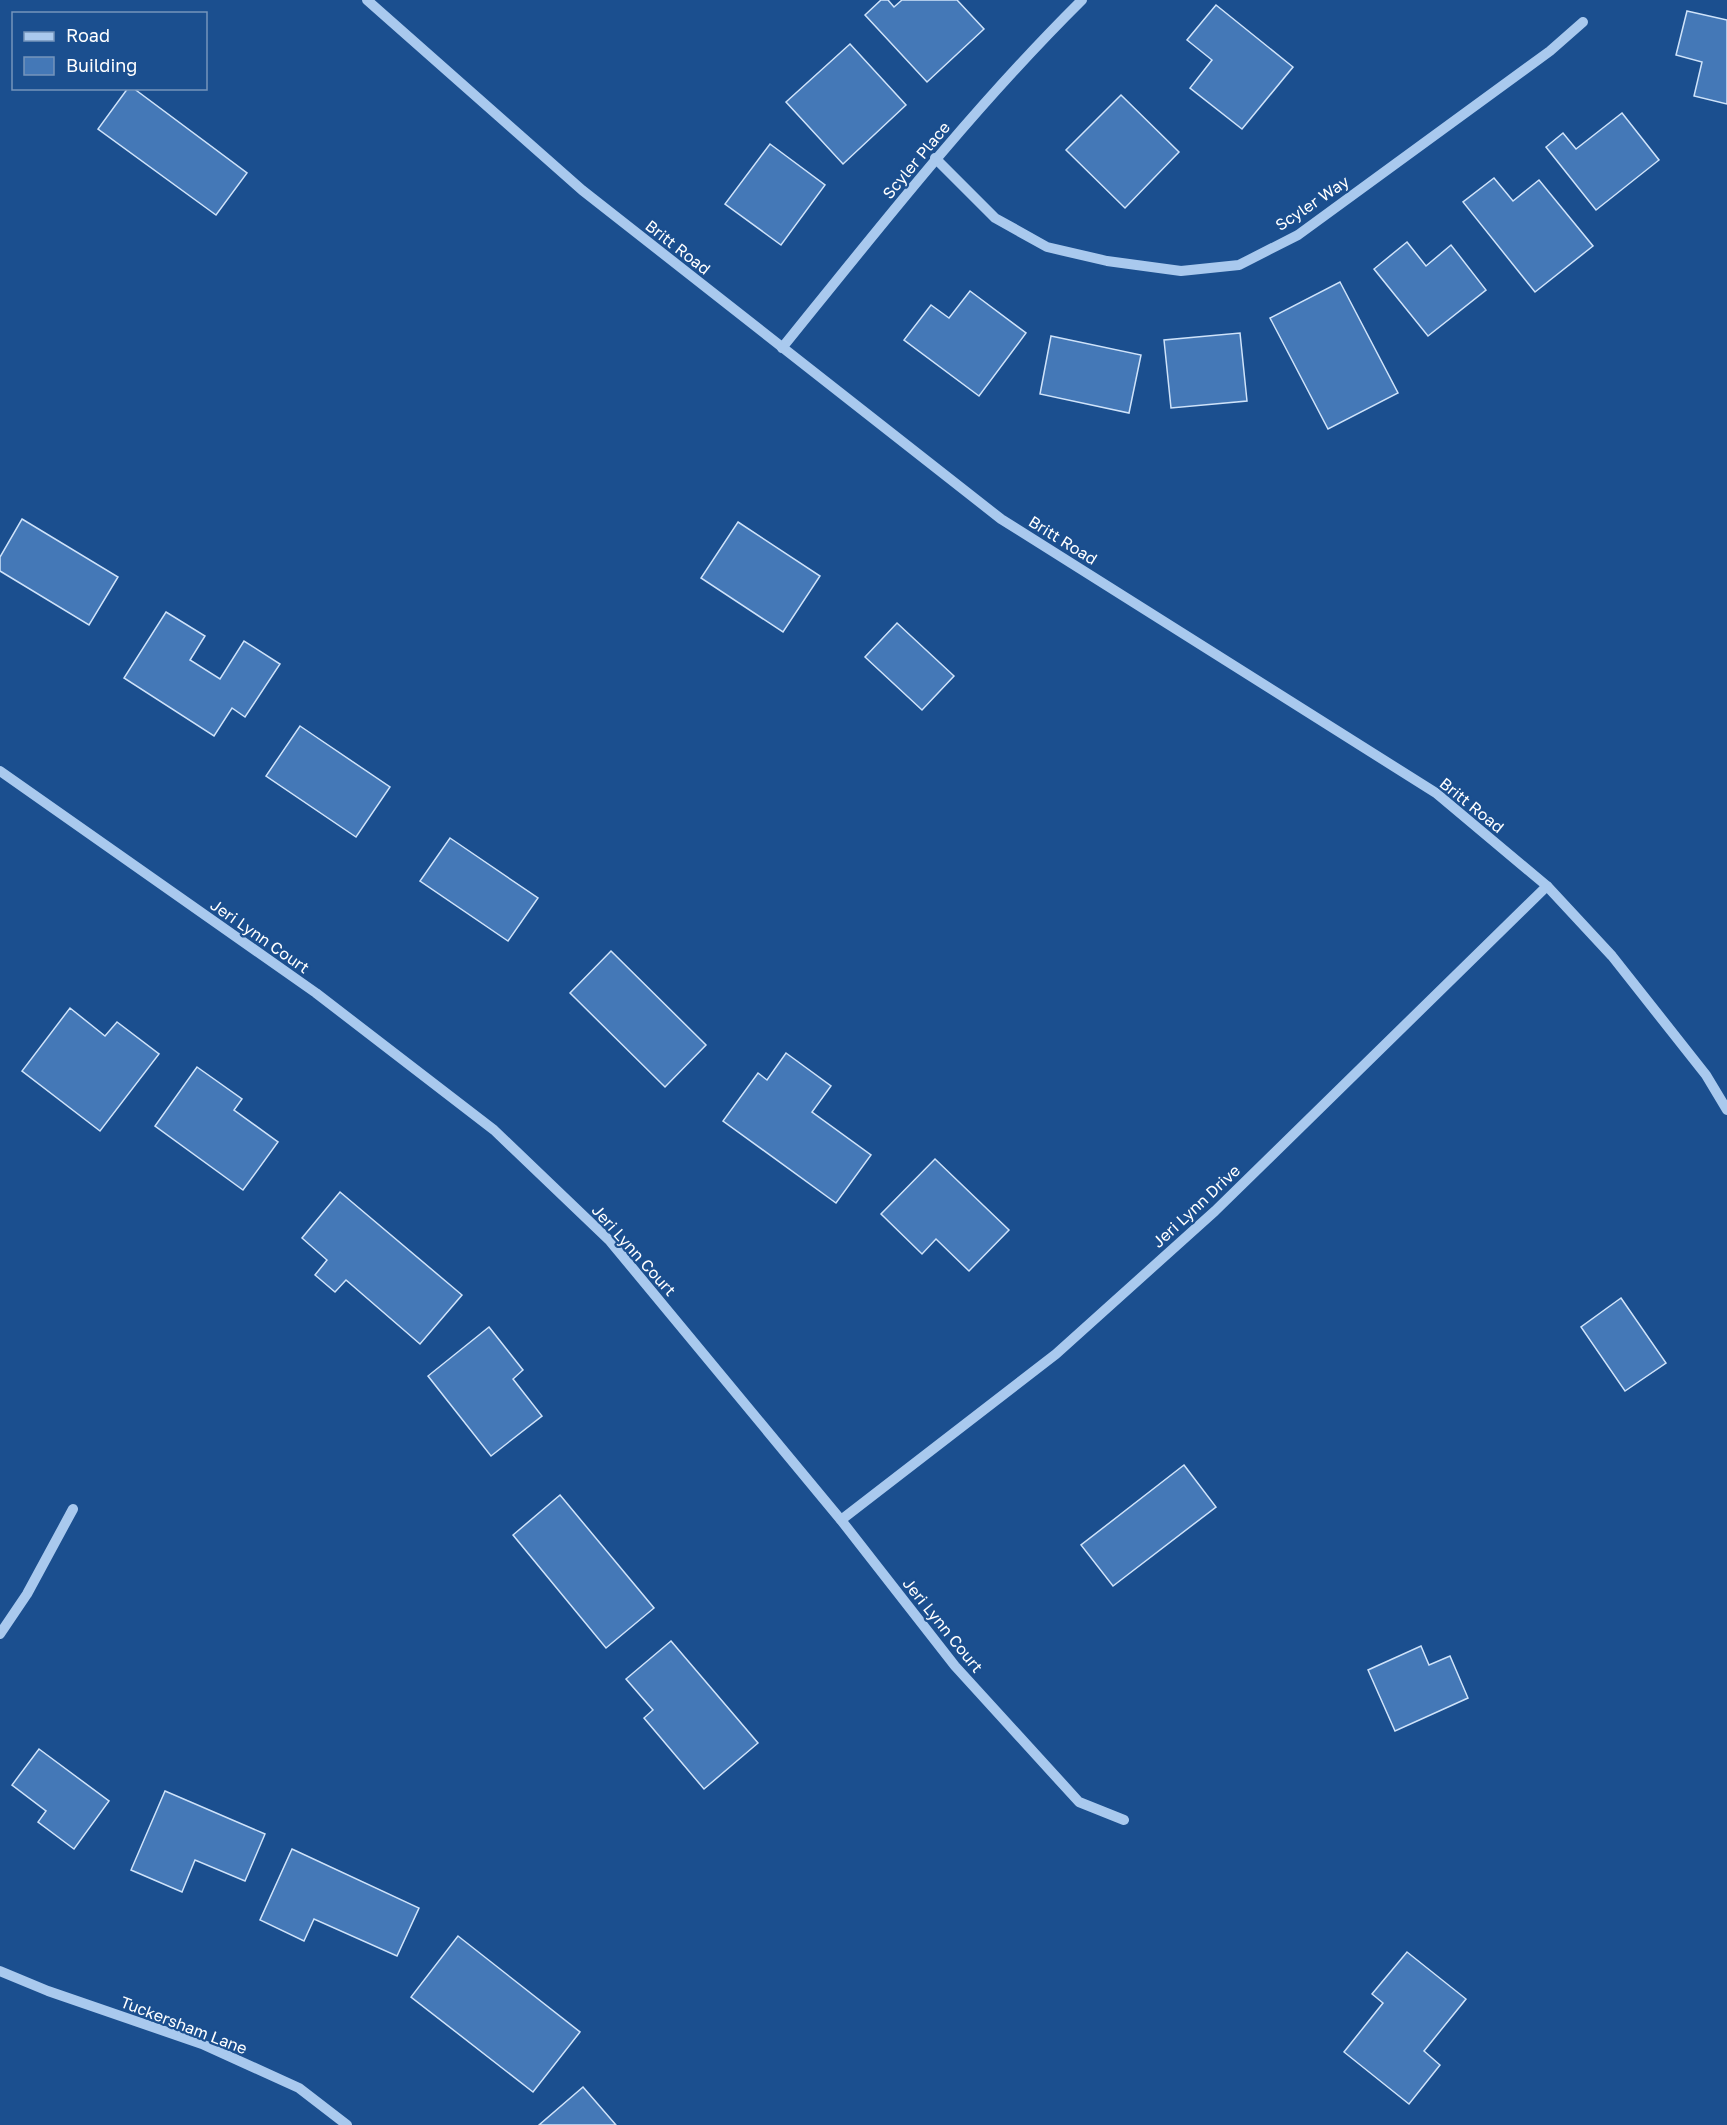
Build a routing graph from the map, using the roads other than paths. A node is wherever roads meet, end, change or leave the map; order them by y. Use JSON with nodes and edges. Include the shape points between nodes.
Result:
{"nodes":[{"id":1,"x":367,"y":0,"type":"edge"},
{"id":2,"x":1082,"y":0,"type":"edge"},
{"id":3,"x":1583,"y":22,"type":"dead end"},
{"id":4,"x":935,"y":158,"type":"junction"},
{"id":5,"x":782,"y":348,"type":"junction"},
{"id":6,"x":0,"y":771,"type":"edge"},
{"id":7,"x":1547,"y":886,"type":"junction"},
{"id":8,"x":1727,"y":1110,"type":"edge"},
{"id":9,"x":73,"y":1509,"type":"dead end"},
{"id":10,"x":841,"y":1520,"type":"junction"},
{"id":11,"x":0,"y":1634,"type":"edge"},
{"id":12,"x":1124,"y":1820,"type":"dead end"},
{"id":13,"x":0,"y":1971,"type":"edge"},
{"id":14,"x":347,"y":2125,"type":"edge"}],
"edges":[{"from":1,"to":5,"type":"street","name":"Britt Road","via":[[582,190]]},
{"from":2,"to":4,"type":"street","name":"Scyler Place"},
{"from":3,"to":4,"type":"street","name":"Scyler Way","via":[[1550,51],[1298,235],[1239,265],[1181,271],[1107,261],[1047,247],[995,218]]},
{"from":4,"to":5,"type":"street","name":"Scyler Place"},
{"from":5,"to":7,"type":"street","name":"Britt Road","via":[[1001,519],[1436,793]]},
{"from":6,"to":10,"type":"street","name":"Jeri Lynn Court","via":[[316,993],[494,1130],[610,1241]]},
{"from":7,"to":8,"type":"street","name":"Britt Road","via":[[1612,956],[1706,1075]]},
{"from":7,"to":10,"type":"street","name":"Jeri Lynn Drive","via":[[1215,1211],[1056,1354]]},
{"from":9,"to":11,"type":"street","via":[[27,1594]]},
{"from":10,"to":12,"type":"street","name":"Jeri Lynn Court","via":[[955,1666],[1079,1802]]},
{"from":13,"to":14,"type":"street","name":"Tuckersham Lane","via":[[202,2044],[299,2088]]}]}
